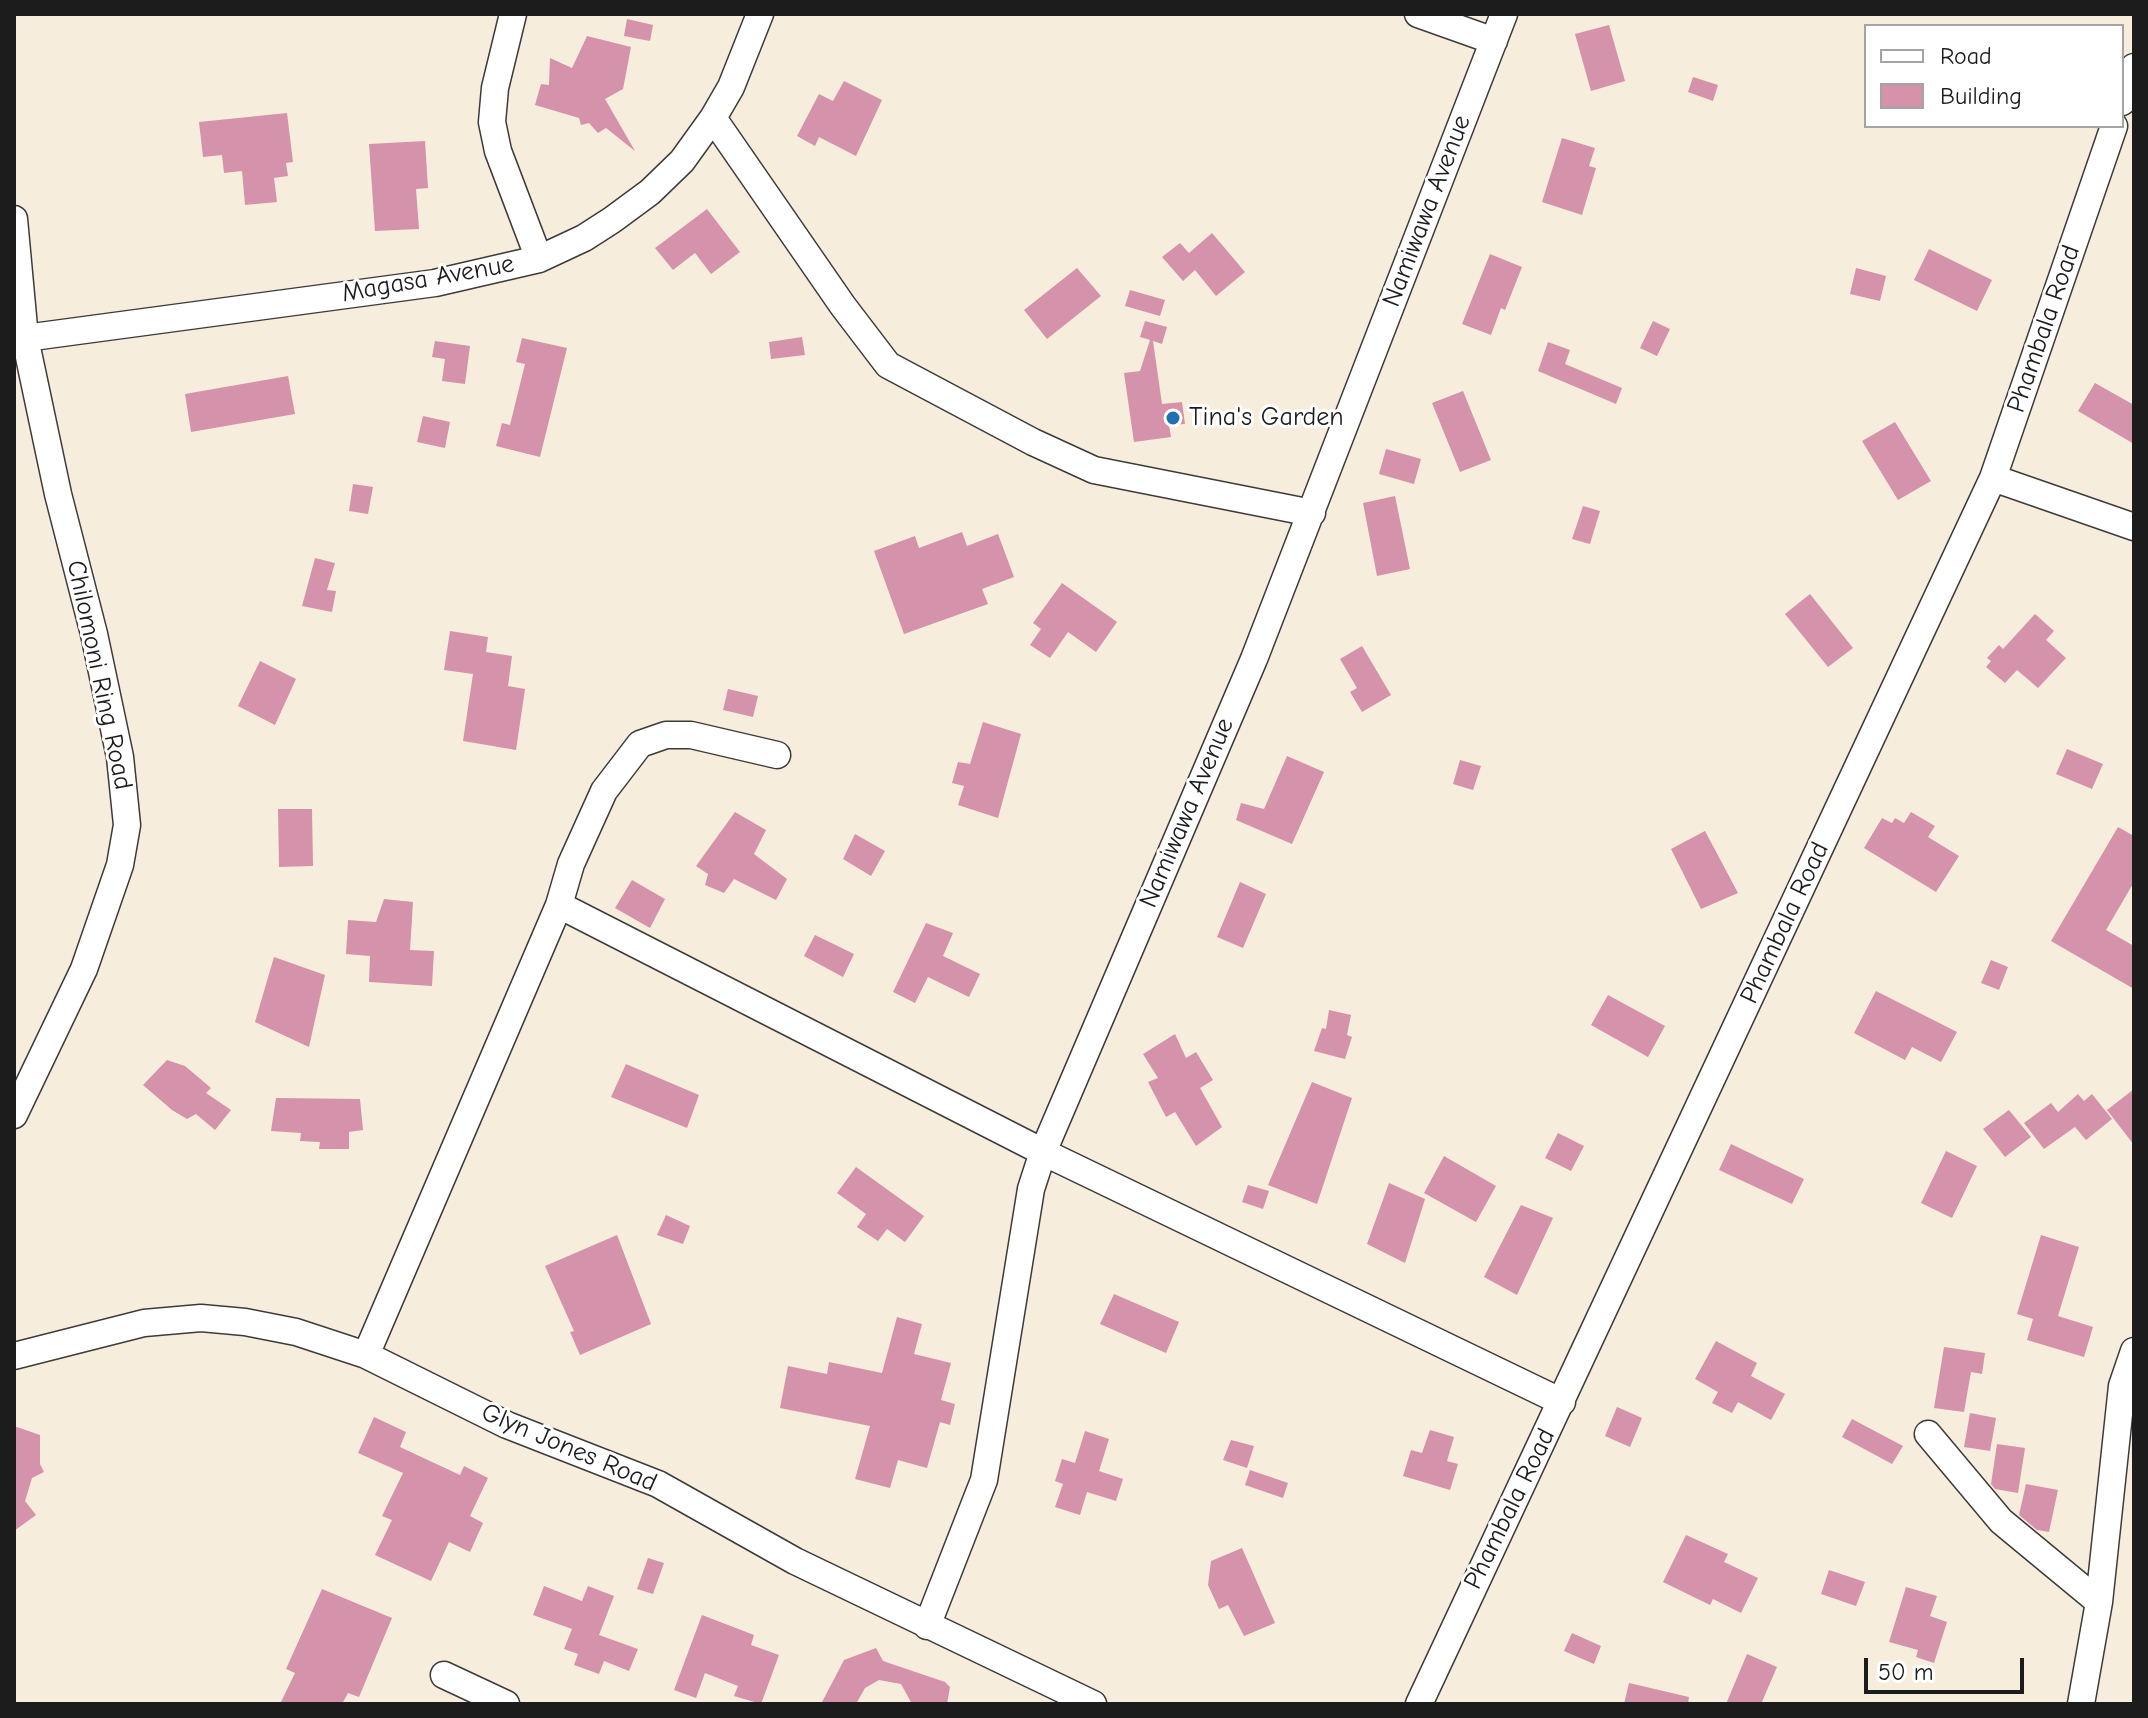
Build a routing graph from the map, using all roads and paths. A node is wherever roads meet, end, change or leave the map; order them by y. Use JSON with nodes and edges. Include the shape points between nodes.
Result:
{"nodes":[{"id":1,"x":513,"y":14,"type":"edge"},
{"id":2,"x":760,"y":14,"type":"edge"},
{"id":3,"x":1418,"y":14,"type":"edge"},
{"id":4,"x":1504,"y":14,"type":"edge"},
{"id":5,"x":1494,"y":41,"type":"junction"},
{"id":6,"x":2134,"y":67,"type":"edge"},
{"id":7,"x":2124,"y":96,"type":"edge"},
{"id":8,"x":713,"y":118,"type":"junction"},
{"id":9,"x":2113,"y":128,"type":"edge"},
{"id":10,"x":14,"y":219,"type":"edge"},
{"id":11,"x":539,"y":259,"type":"junction"},
{"id":12,"x":25,"y":338,"type":"junction"},
{"id":13,"x":1993,"y":478,"type":"junction"},
{"id":14,"x":1312,"y":513,"type":"junction"},
{"id":15,"x":2134,"y":527,"type":"edge"},
{"id":16,"x":777,"y":755,"type":"dead end"},
{"id":17,"x":559,"y":905,"type":"junction"},
{"id":18,"x":14,"y":1115,"type":"edge"},
{"id":19,"x":1043,"y":1152,"type":"junction"},
{"id":20,"x":2134,"y":1351,"type":"edge"},
{"id":21,"x":366,"y":1355,"type":"junction"},
{"id":22,"x":14,"y":1356,"type":"edge"},
{"id":23,"x":1562,"y":1402,"type":"junction"},
{"id":24,"x":1928,"y":1434,"type":"dead end"},
{"id":25,"x":2099,"y":1602,"type":"junction"},
{"id":26,"x":927,"y":1626,"type":"junction"},
{"id":27,"x":444,"y":1675,"type":"dead end"},
{"id":28,"x":506,"y":1704,"type":"edge"},
{"id":29,"x":1093,"y":1704,"type":"edge"},
{"id":30,"x":1419,"y":1704,"type":"edge"},
{"id":31,"x":2081,"y":1704,"type":"edge"}],
"edges":[{"from":1,"to":11,"type":"street","via":[[492,122]]},
{"from":2,"to":8,"type":"street","name":"Magasa Avenue"},
{"from":3,"to":5,"type":"street"},
{"from":4,"to":5,"type":"street","name":"Namiwawa Avenue"},
{"from":5,"to":14,"type":"street","name":"Namiwawa Avenue"},
{"from":6,"to":7,"type":"street"},
{"from":8,"to":11,"type":"street","name":"Magasa Avenue","via":[[682,161],[650,192],[584,238]]},
{"from":8,"to":14,"type":"street","via":[[888,365],[1094,470]]},
{"from":9,"to":13,"type":"street","name":"Phambala Road"},
{"from":10,"to":12,"type":"street","name":"Chilomoni Ring Road"},
{"from":11,"to":12,"type":"street","name":"Magasa Avenue","via":[[435,283]]},
{"from":12,"to":18,"type":"street","name":"Chilomoni Ring Road","via":[[120,757],[127,825],[120,865],[84,969]]},
{"from":13,"to":15,"type":"street"},
{"from":13,"to":23,"type":"street","name":"Phambala Road"},
{"from":14,"to":19,"type":"street","name":"Namiwawa Avenue"},
{"from":16,"to":17,"type":"street","via":[[691,735],[666,735],[640,744],[604,791]]},
{"from":17,"to":19,"type":"street"},
{"from":17,"to":21,"type":"street"},
{"from":19,"to":23,"type":"street"},
{"from":19,"to":26,"type":"street","name":"Namiwawa Avenue","via":[[1031,1189],[984,1480]]},
{"from":20,"to":25,"type":"street","via":[[2122,1386]]},
{"from":21,"to":22,"type":"street","name":"Glyn Jones Road","via":[[296,1332],[201,1318],[144,1323]]},
{"from":21,"to":26,"type":"street","name":"Glyn Jones Road","via":[[507,1425],[658,1484],[795,1561]]},
{"from":23,"to":30,"type":"street","name":"Phambala Road"},
{"from":24,"to":25,"type":"street","via":[[2001,1521]]},
{"from":25,"to":31,"type":"street"},
{"from":26,"to":29,"type":"street","name":"Glyn Jones Road"},
{"from":27,"to":28,"type":"street"}]}
